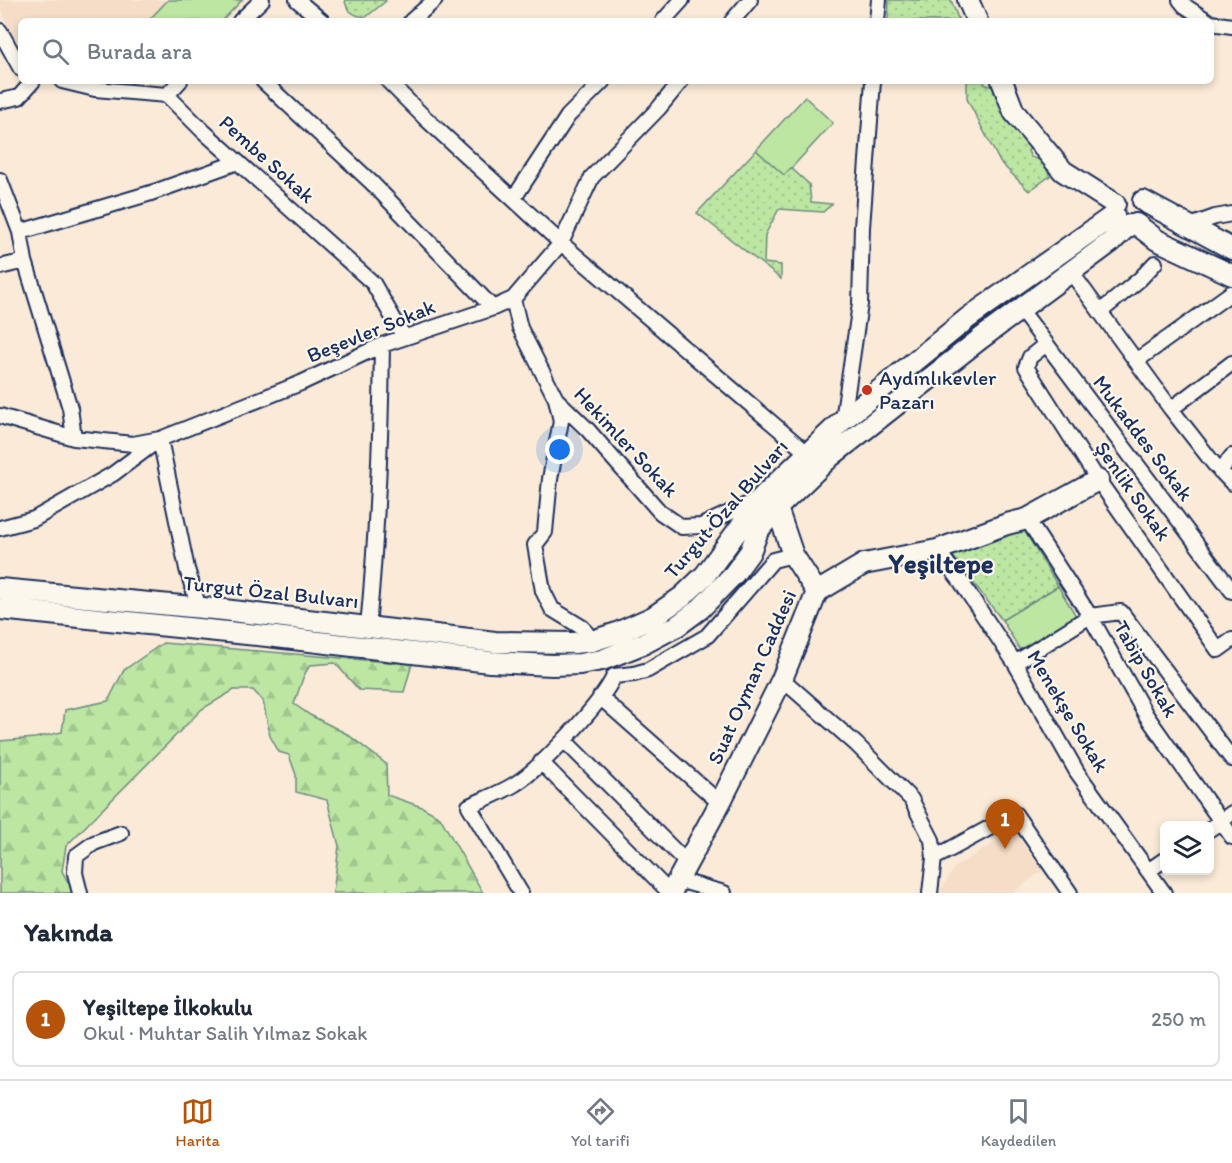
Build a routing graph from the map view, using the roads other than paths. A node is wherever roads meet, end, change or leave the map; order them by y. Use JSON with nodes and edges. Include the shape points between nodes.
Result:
{"nodes":[{"id":1,"x":262,"y":0,"type":"edge"},
{"id":2,"x":298,"y":0,"type":"edge"},
{"id":3,"x":435,"y":0,"type":"edge"},
{"id":4,"x":682,"y":0,"type":"edge"},
{"id":5,"x":750,"y":0,"type":"edge"},
{"id":6,"x":879,"y":0,"type":"edge"},
{"id":7,"x":968,"y":0,"type":"edge"},
{"id":8,"x":1180,"y":0,"type":"edge"},
{"id":9,"x":243,"y":18,"type":"edge"},
{"id":10,"x":319,"y":18,"type":"edge"},
{"id":11,"x":414,"y":18,"type":"edge"},
{"id":12,"x":666,"y":18,"type":"edge"},
{"id":13,"x":735,"y":18,"type":"edge"},
{"id":14,"x":877,"y":18,"type":"edge"},
{"id":15,"x":976,"y":18,"type":"edge"},
{"id":16,"x":1204,"y":18,"type":"edge"},
{"id":17,"x":1214,"y":23,"type":"edge"},
{"id":18,"x":1232,"y":26,"type":"edge"},
{"id":19,"x":0,"y":31,"type":"edge"},
{"id":20,"x":18,"y":64,"type":"edge"},
{"id":21,"x":30,"y":84,"type":"edge"},
{"id":22,"x":74,"y":84,"type":"edge"},
{"id":23,"x":177,"y":84,"type":"edge"},
{"id":24,"x":266,"y":84,"type":"edge"},
{"id":25,"x":391,"y":84,"type":"edge"},
{"id":26,"x":600,"y":84,"type":"edge"},
{"id":27,"x":679,"y":84,"type":"edge"},
{"id":28,"x":873,"y":84,"type":"edge"},
{"id":29,"x":1003,"y":84,"type":"edge"},
{"id":30,"x":167,"y":95,"type":"junction"},
{"id":31,"x":0,"y":101,"type":"edge"},
{"id":32,"x":238,"y":162,"type":"junction"},
{"id":33,"x":0,"y":180,"type":"edge"},
{"id":34,"x":514,"y":198,"type":"junction"},
{"id":35,"x":1143,"y":201,"type":"junction"},
{"id":36,"x":1232,"y":214,"type":"edge"},
{"id":37,"x":1124,"y":217,"type":"junction"},
{"id":38,"x":1190,"y":226,"type":"junction"},
{"id":39,"x":20,"y":232,"type":"junction"},
{"id":40,"x":561,"y":243,"type":"junction"},
{"id":41,"x":1232,"y":249,"type":"edge"},
{"id":42,"x":26,"y":261,"type":"junction"},
{"id":43,"x":1155,"y":263,"type":"dead end"},
{"id":44,"x":0,"y":267,"type":"edge"},
{"id":45,"x":1071,"y":272,"type":"junction"},
{"id":46,"x":1231,"y":284,"type":"edge"},
{"id":47,"x":513,"y":298,"type":"junction"},
{"id":48,"x":493,"y":308,"type":"junction"},
{"id":49,"x":1020,"y":309,"type":"junction"},
{"id":50,"x":1100,"y":312,"type":"junction"},
{"id":51,"x":404,"y":337,"type":"junction"},
{"id":52,"x":1046,"y":344,"type":"junction"},
{"id":53,"x":382,"y":345,"type":"junction"},
{"id":54,"x":1136,"y":361,"type":"junction"},
{"id":55,"x":1232,"y":363,"type":"edge"},
{"id":56,"x":556,"y":399,"type":"junction"},
{"id":57,"x":1171,"y":409,"type":"junction"},
{"id":58,"x":0,"y":416,"type":"edge"},
{"id":59,"x":843,"y":420,"type":"junction"},
{"id":60,"x":74,"y":438,"type":"junction"},
{"id":61,"x":160,"y":439,"type":"junction"},
{"id":62,"x":1232,"y":456,"type":"edge"},
{"id":63,"x":814,"y":459,"type":"junction"},
{"id":64,"x":1220,"y":471,"type":"junction"},
{"id":65,"x":1098,"y":480,"type":"junction"},
{"id":66,"x":1232,"y":483,"type":"edge"},
{"id":67,"x":770,"y":502,"type":"junction"},
{"id":68,"x":1027,"y":519,"type":"junction"},
{"id":69,"x":0,"y":528,"type":"edge"},
{"id":70,"x":937,"y":550,"type":"junction"},
{"id":71,"x":793,"y":555,"type":"junction"},
{"id":72,"x":0,"y":589,"type":"edge"},
{"id":73,"x":1232,"y":591,"type":"edge"},
{"id":74,"x":817,"y":592,"type":"junction"},
{"id":75,"x":199,"y":608,"type":"junction"},
{"id":76,"x":0,"y":609,"type":"edge"},
{"id":77,"x":1090,"y":616,"type":"junction"},
{"id":78,"x":368,"y":627,"type":"junction"},
{"id":79,"x":1232,"y":640,"type":"edge"},
{"id":80,"x":592,"y":641,"type":"junction"},
{"id":81,"x":602,"y":660,"type":"junction"},
{"id":82,"x":1015,"y":663,"type":"junction"},
{"id":83,"x":614,"y":676,"type":"junction"},
{"id":84,"x":782,"y":679,"type":"junction"},
{"id":85,"x":600,"y":697,"type":"junction"},
{"id":86,"x":564,"y":740,"type":"junction"},
{"id":87,"x":1232,"y":759,"type":"edge"},
{"id":88,"x":541,"y":762,"type":"junction"},
{"id":89,"x":720,"y":803,"type":"junction"},
{"id":90,"x":1221,"y":821,"type":"edge"},
{"id":91,"x":121,"y":833,"type":"dead end"},
{"id":92,"x":1232,"y":837,"type":"edge"},
{"id":93,"x":934,"y":858,"type":"junction"},
{"id":94,"x":1160,"y":863,"type":"edge"},
{"id":95,"x":1148,"y":871,"type":"junction"},
{"id":96,"x":677,"y":882,"type":"edge"},
{"id":97,"x":80,"y":893,"type":"edge"},
{"id":98,"x":521,"y":893,"type":"edge"},
{"id":99,"x":724,"y":893,"type":"edge"},
{"id":100,"x":930,"y":893,"type":"edge"},
{"id":101,"x":1070,"y":893,"type":"edge"},
{"id":102,"x":1164,"y":893,"type":"edge"}],
"edges":[{"from":1,"to":9,"type":"street"},
{"from":2,"to":10,"type":"street"},
{"from":3,"to":11,"type":"street"},
{"from":4,"to":12,"type":"street"},
{"from":5,"to":13,"type":"street"},
{"from":6,"to":14,"type":"street"},
{"from":7,"to":15,"type":"street"},
{"from":8,"to":16,"type":"street"},
{"from":17,"to":18,"type":"street"},
{"from":19,"to":20,"type":"street"},
{"from":21,"to":31,"type":"street","via":[[19,97]]},
{"from":22,"to":30,"type":"street"},
{"from":23,"to":30,"type":"street"},
{"from":24,"to":48,"type":"street","via":[[372,183]]},
{"from":25,"to":34,"type":"street"},
{"from":26,"to":34,"type":"street","via":[[568,116]]},
{"from":27,"to":40,"type":"street","name":"Beşevler Sokak","via":[[592,177]]},
{"from":28,"to":59,"type":"street","via":[[860,304]]},
{"from":29,"to":37,"type":"street","via":[[1014,112],[1062,171]]},
{"from":30,"to":32,"type":"street","name":"Pembe Sokak"},
{"from":32,"to":39,"type":"street"},
{"from":32,"to":51,"type":"street","name":"Pembe Sokak","via":[[373,283]]},
{"from":33,"to":39,"type":"street"},
{"from":34,"to":40,"type":"street"},
{"from":35,"to":37,"type":"street","via":[[1143,217]]},
{"from":35,"to":37,"type":"street","name":"Turgut Özal Bulvarı","via":[[1128,193],[1117,199]]},
{"from":35,"to":38,"type":"street","name":"Turgut Özal Bulvarı"},
{"from":36,"to":38,"type":"street"},
{"from":37,"to":45,"type":"street","name":"Turgut Özal Bulvarı"},
{"from":37,"to":46,"type":"street"},
{"from":37,"to":59,"type":"street","name":"Turgut Özal Bulvarı","via":[[968,318]]},
{"from":38,"to":41,"type":"street","name":"Turgut Özal Bulvarı"},
{"from":39,"to":42,"type":"street"},
{"from":40,"to":47,"type":"street","name":"Beşevler Sokak"},
{"from":40,"to":63,"type":"street"},
{"from":42,"to":44,"type":"street"},
{"from":42,"to":60,"type":"street","via":[[69,408]]},
{"from":43,"to":50,"type":"street"},
{"from":45,"to":49,"type":"street","name":"Turgut Özal Bulvarı"},
{"from":45,"to":50,"type":"street"},
{"from":46,"to":54,"type":"street"},
{"from":47,"to":48,"type":"street","name":"Beşevler Sokak"},
{"from":47,"to":56,"type":"street","name":"Hekimler Sokak","via":[[520,327]]},
{"from":48,"to":51,"type":"street","name":"Beşevler Sokak"},
{"from":49,"to":52,"type":"street","name":"Mukaddes Sokak"},
{"from":49,"to":63,"type":"street","name":"Turgut Özal Bulvarı"},
{"from":50,"to":54,"type":"street"},
{"from":51,"to":53,"type":"street","name":"Beşevler Sokak"},
{"from":52,"to":65,"type":"street","name":"Şenlik Sokak","via":[[1030,357],[1026,367]]},
{"from":52,"to":73,"type":"street","name":"Mukaddes Sokak"},
{"from":53,"to":61,"type":"street","name":"Beşevler Sokak","via":[[301,383]]},
{"from":53,"to":78,"type":"street","via":[[377,535]]},
{"from":54,"to":57,"type":"street"},
{"from":55,"to":57,"type":"street"},
{"from":56,"to":67,"type":"street","name":"Hekimler Sokak","via":[[660,512],[682,527],[701,526]]},
{"from":56,"to":80,"type":"street","via":[[561,421],[544,532],[535,545],[538,567],[552,609],[583,628]]},
{"from":57,"to":64,"type":"street"},
{"from":58,"to":60,"type":"street"},
{"from":59,"to":63,"type":"street","name":"Turgut Özal Bulvarı"},
{"from":60,"to":61,"type":"street","via":[[133,444]]},
{"from":61,"to":69,"type":"street","name":"Beşevler Sokak","via":[[113,474],[34,519]]},
{"from":61,"to":75,"type":"street"},
{"from":62,"to":64,"type":"street"},
{"from":63,"to":67,"type":"street","name":"Turgut Özal Bulvarı"},
{"from":64,"to":66,"type":"street"},
{"from":65,"to":68,"type":"street","name":"Suat Oyman Caddesi"},
{"from":65,"to":79,"type":"street","name":"Şenlik Sokak","via":[[1218,650]]},
{"from":67,"to":71,"type":"street","name":"Turgut Özal Bulvarı"},
{"from":67,"to":80,"type":"street","name":"Turgut Özal Bulvarı","via":[[682,597],[653,617]]},
{"from":67,"to":81,"type":"street","name":"Turgut Özal Bulvarı","via":[[750,552],[700,609],[656,637]]},
{"from":68,"to":70,"type":"street","name":"Suat Oyman Caddesi"},
{"from":68,"to":77,"type":"street","name":"Tabip Sokak"},
{"from":70,"to":74,"type":"street","name":"Suat Oyman Caddesi","via":[[864,564]]},
{"from":70,"to":82,"type":"street","name":"Menekşe Sokak"},
{"from":71,"to":74,"type":"street","name":"Turgut Özal Bulvarı"},
{"from":71,"to":83,"type":"street","via":[[773,560],[707,636],[648,670]]},
{"from":72,"to":75,"type":"street","name":"Turgut Özal Bulvarı"},
{"from":74,"to":84,"type":"street","name":"Suat Oyman Caddesi"},
{"from":75,"to":78,"type":"street","name":"Turgut Özal Bulvarı"},
{"from":76,"to":81,"type":"street","name":"Turgut Özal Bulvarı","via":[[490,662],[552,665]]},
{"from":77,"to":82,"type":"street"},
{"from":77,"to":87,"type":"street","via":[[1121,612]]},
{"from":77,"to":90,"type":"street","name":"Tabip Sokak","via":[[1146,715]]},
{"from":78,"to":80,"type":"street","name":"Turgut Özal Bulvarı","via":[[495,642]]},
{"from":81,"to":83,"type":"street"},
{"from":82,"to":95,"type":"street","name":"Menekşe Sokak","via":[[1077,771]]},
{"from":83,"to":85,"type":"street"},
{"from":84,"to":89,"type":"street","name":"Suat Oyman Caddesi"},
{"from":84,"to":93,"type":"street","via":[[911,799],[932,840]]},
{"from":85,"to":86,"type":"street"},
{"from":85,"to":89,"type":"street"},
{"from":86,"to":88,"type":"street"},
{"from":86,"to":96,"type":"street"},
{"from":88,"to":96,"type":"street"},
{"from":88,"to":98,"type":"street","via":[[516,783],[469,806]]},
{"from":89,"to":96,"type":"street","name":"Suat Oyman Caddesi"},
{"from":90,"to":92,"type":"street","name":"Tabip Sokak"},
{"from":91,"to":97,"type":"street","via":[[94,843],[75,856]]},
{"from":93,"to":100,"type":"street"},
{"from":93,"to":101,"type":"street","via":[[1015,814]]},
{"from":94,"to":95,"type":"street"},
{"from":95,"to":102,"type":"street","name":"Menekşe Sokak"},
{"from":96,"to":99,"type":"street"}]}
